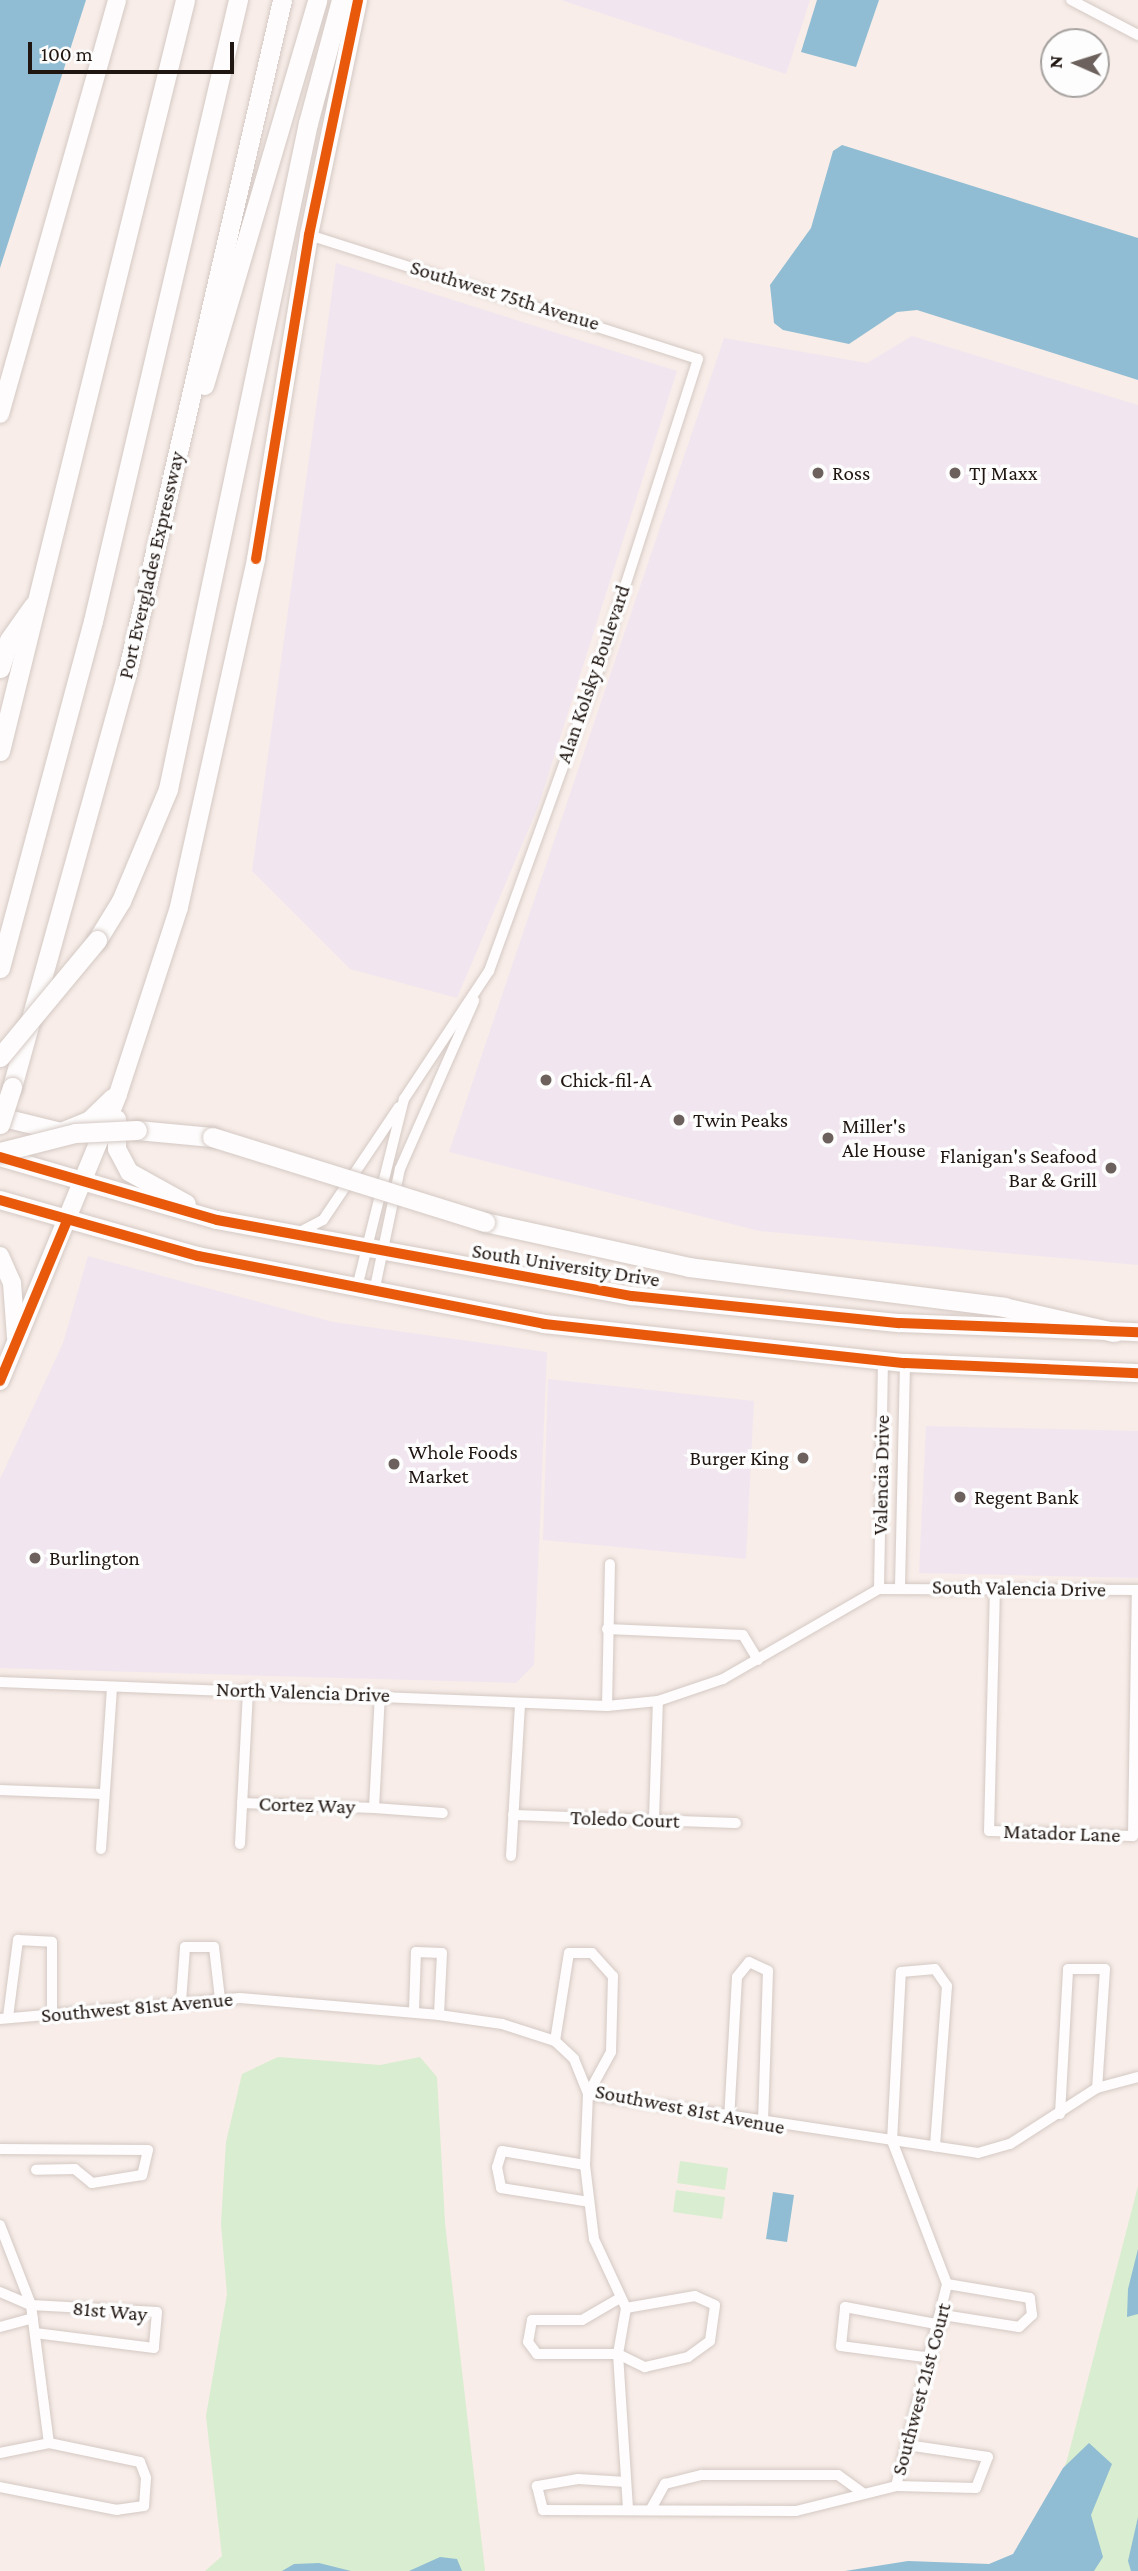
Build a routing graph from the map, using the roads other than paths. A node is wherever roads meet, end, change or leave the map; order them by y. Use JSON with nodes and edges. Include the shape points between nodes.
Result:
{"nodes":[{"id":1,"x":117,"y":0,"type":"edge"},
{"id":2,"x":185,"y":0,"type":"edge"},
{"id":3,"x":239,"y":0,"type":"edge"},
{"id":4,"x":282,"y":0,"type":"edge"},
{"id":5,"x":317,"y":0,"type":"edge"},
{"id":6,"x":341,"y":0,"type":"edge"},
{"id":7,"x":358,"y":0,"type":"edge"},
{"id":8,"x":1071,"y":0,"type":"edge"},
{"id":9,"x":1138,"y":35,"type":"edge"},
{"id":10,"x":309,"y":235,"type":"junction"},
{"id":11,"x":698,"y":359,"type":"joint"},
{"id":12,"x":0,"y":414,"type":"edge"},
{"id":13,"x":164,"y":510,"type":"junction"},
{"id":14,"x":40,"y":596,"type":"junction"},
{"id":15,"x":0,"y":668,"type":"edge"},
{"id":16,"x":0,"y":751,"type":"edge"},
{"id":17,"x":0,"y":968,"type":"edge"},
{"id":18,"x":480,"y":986,"type":"junction"},
{"id":19,"x":0,"y":1057,"type":"edge"},
{"id":20,"x":118,"y":1094,"type":"junction"},
{"id":21,"x":404,"y":1099,"type":"junction"},
{"id":22,"x":0,"y":1117,"type":"edge"},
{"id":23,"x":0,"y":1124,"type":"edge"},
{"id":24,"x":0,"y":1155,"type":"edge"},
{"id":25,"x":83,"y":1183,"type":"junction"},
{"id":26,"x":0,"y":1200,"type":"edge"},
{"id":27,"x":216,"y":1220,"type":"junction"},
{"id":28,"x":67,"y":1221,"type":"junction"},
{"id":29,"x":290,"y":1235,"type":"junction"},
{"id":30,"x":363,"y":1250,"type":"junction"},
{"id":31,"x":383,"y":1253,"type":"junction"},
{"id":32,"x":0,"y":1256,"type":"edge"},
{"id":33,"x":365,"y":1290,"type":"junction"},
{"id":34,"x":1114,"y":1332,"type":"junction"},
{"id":35,"x":1138,"y":1332,"type":"edge"},
{"id":36,"x":17,"y":1340,"type":"junction"},
{"id":37,"x":883,"y":1361,"type":"junction"},
{"id":38,"x":905,"y":1363,"type":"junction"},
{"id":39,"x":1138,"y":1373,"type":"edge"},
{"id":40,"x":0,"y":1381,"type":"edge"},
{"id":41,"x":610,"y":1564,"type":"dead end"},
{"id":42,"x":900,"y":1586,"type":"junction"},
{"id":43,"x":995,"y":1587,"type":"junction"},
{"id":44,"x":879,"y":1589,"type":"junction"},
{"id":45,"x":1138,"y":1590,"type":"edge"},
{"id":46,"x":607,"y":1629,"type":"junction"},
{"id":47,"x":758,"y":1660,"type":"junction"},
{"id":48,"x":0,"y":1682,"type":"edge"},
{"id":49,"x":112,"y":1688,"type":"junction"},
{"id":50,"x":247,"y":1689,"type":"junction"},
{"id":51,"x":380,"y":1695,"type":"junction"},
{"id":52,"x":658,"y":1701,"type":"junction"},
{"id":53,"x":520,"y":1703,"type":"junction"},
{"id":54,"x":607,"y":1706,"type":"junction"},
{"id":55,"x":0,"y":1790,"type":"edge"},
{"id":56,"x":103,"y":1794,"type":"junction"},
{"id":57,"x":242,"y":1803,"type":"junction"},
{"id":58,"x":374,"y":1808,"type":"junction"},
{"id":59,"x":443,"y":1813,"type":"dead end"},
{"id":60,"x":513,"y":1815,"type":"junction"},
{"id":61,"x":654,"y":1819,"type":"junction"},
{"id":62,"x":736,"y":1823,"type":"dead end"},
{"id":63,"x":240,"y":1844,"type":"dead end"},
{"id":64,"x":101,"y":1849,"type":"dead end"},
{"id":65,"x":510,"y":1856,"type":"dead end"},
{"id":66,"x":220,"y":1999,"type":"junction"},
{"id":67,"x":181,"y":2002,"type":"junction"},
{"id":68,"x":414,"y":2011,"type":"junction"},
{"id":69,"x":52,"y":2014,"type":"junction"},
{"id":70,"x":439,"y":2015,"type":"junction"},
{"id":71,"x":4,"y":2018,"type":"edge"},
{"id":72,"x":555,"y":2040,"type":"junction"},
{"id":73,"x":1138,"y":2077,"type":"edge"},
{"id":74,"x":1097,"y":2088,"type":"junction"},
{"id":75,"x":588,"y":2094,"type":"junction"},
{"id":76,"x":1060,"y":2115,"type":"junction"},
{"id":77,"x":729,"y":2120,"type":"junction"},
{"id":78,"x":764,"y":2124,"type":"junction"},
{"id":79,"x":892,"y":2141,"type":"junction"},
{"id":80,"x":935,"y":2147,"type":"junction"},
{"id":81,"x":0,"y":2149,"type":"edge"},
{"id":82,"x":585,"y":2165,"type":"junction"},
{"id":83,"x":36,"y":2170,"type":"dead end"},
{"id":84,"x":589,"y":2202,"type":"junction"},
{"id":85,"x":0,"y":2225,"type":"edge"},
{"id":86,"x":947,"y":2284,"type":"junction"},
{"id":87,"x":0,"y":2291,"type":"edge"},
{"id":88,"x":623,"y":2303,"type":"junction"},
{"id":89,"x":31,"y":2305,"type":"junction"},
{"id":90,"x":33,"y":2318,"type":"junction"},
{"id":91,"x":942,"y":2320,"type":"junction"},
{"id":92,"x":0,"y":2327,"type":"edge"},
{"id":93,"x":34,"y":2333,"type":"junction"},
{"id":94,"x":618,"y":2354,"type":"junction"},
{"id":95,"x":932,"y":2358,"type":"junction"},
{"id":96,"x":49,"y":2443,"type":"junction"},
{"id":97,"x":907,"y":2445,"type":"junction"},
{"id":98,"x":0,"y":2453,"type":"edge"},
{"id":99,"x":626,"y":2482,"type":"junction"},
{"id":100,"x":896,"y":2486,"type":"junction"},
{"id":101,"x":0,"y":2487,"type":"edge"},
{"id":102,"x":864,"y":2494,"type":"junction"},
{"id":103,"x":628,"y":2508,"type":"junction"},
{"id":104,"x":651,"y":2509,"type":"junction"}],
"edges":[{"from":1,"to":12,"type":"main road"},
{"from":2,"to":14,"type":"highway"},
{"from":3,"to":17,"type":"highway","via":[[93,621]]},
{"from":4,"to":13,"type":"highway","name":"Port Everglades Expressway"},
{"from":5,"to":13,"type":"highway","via":[[265,195]]},
{"from":6,"to":19,"type":"highway","bridge":true,"via":[[308,123],[169,789],[121,901],[97,940]]},
{"from":7,"to":10,"type":"main road"},
{"from":8,"to":9,"type":"street"},
{"from":10,"to":11,"type":"street","name":"Southwest 75th Avenue"},
{"from":10,"to":20,"type":"main road","via":[[256,559],[203,812],[150,1005]]},
{"from":11,"to":18,"type":"street","name":"Alan Kolsky Boulevard","via":[[598,670]]},
{"from":13,"to":23,"type":"highway","name":"Port Everglades Expressway","bridge":true,"via":[[117,712]]},
{"from":14,"to":15,"type":"highway","via":[[9,640]]},
{"from":14,"to":16,"type":"highway"},
{"from":18,"to":21,"type":"street","name":"Alan Kolsky Boulevard"},
{"from":18,"to":31,"type":"street","name":"Alan Kolsky Boulevard","via":[[418,1117]]},
{"from":20,"to":22,"type":"main road","via":[[90,1120],[61,1132]]},
{"from":20,"to":25,"type":"main road"},
{"from":20,"to":27,"type":"main road","via":[[116,1139],[125,1166]]},
{"from":21,"to":29,"type":"street","via":[[323,1220]]},
{"from":21,"to":30,"type":"street","name":"Alan Kolsky Boulevard"},
{"from":24,"to":25,"type":"main road","name":"South University Drive"},
{"from":24,"to":34,"type":"highway","bridge":true,"via":[[75,1133],[137,1130],[212,1137],[485,1222],[689,1267],[1004,1307]]},
{"from":25,"to":27,"type":"main road","name":"South University Drive"},
{"from":25,"to":28,"type":"main road"},
{"from":26,"to":28,"type":"main road"},
{"from":27,"to":29,"type":"main road","name":"South University Drive"},
{"from":28,"to":33,"type":"main road"},
{"from":28,"to":36,"type":"main road"},
{"from":29,"to":30,"type":"main road","name":"South University Drive"},
{"from":30,"to":31,"type":"main road","name":"South University Drive"},
{"from":30,"to":33,"type":"street","name":"Alan Kolsky Boulevard"},
{"from":31,"to":33,"type":"street","name":"Alan Kolsky Boulevard"},
{"from":31,"to":34,"type":"main road","name":"South University Drive","via":[[716,1307],[900,1324]]},
{"from":32,"to":36,"type":"main road","via":[[12,1283]]},
{"from":33,"to":37,"type":"main road","via":[[594,1331]]},
{"from":34,"to":35,"type":"main road","name":"South University Drive"},
{"from":36,"to":40,"type":"main road"},
{"from":37,"to":38,"type":"main road"},
{"from":37,"to":44,"type":"street","name":"Valencia Drive"},
{"from":38,"to":39,"type":"main road"},
{"from":38,"to":42,"type":"street","name":"Valencia Drive"},
{"from":41,"to":46,"type":"street"},
{"from":42,"to":43,"type":"street","name":"South Valencia Drive"},
{"from":42,"to":44,"type":"street","name":"North Valencia Drive"},
{"from":43,"to":45,"type":"street","name":"South Valencia Drive"},
{"from":43,"to":45,"type":"street","name":"Matador Lane","via":[[989,1830],[1133,1836]]},
{"from":44,"to":47,"type":"street","name":"North Valencia Drive"},
{"from":46,"to":47,"type":"street","via":[[743,1635]]},
{"from":46,"to":54,"type":"street"},
{"from":47,"to":52,"type":"street","name":"North Valencia Drive"},
{"from":48,"to":49,"type":"street","name":"North Valencia Drive"},
{"from":49,"to":50,"type":"street","name":"North Valencia Drive"},
{"from":49,"to":56,"type":"street"},
{"from":50,"to":51,"type":"street","name":"North Valencia Drive"},
{"from":50,"to":57,"type":"street","name":"Cortez Way"},
{"from":51,"to":53,"type":"street","name":"North Valencia Drive"},
{"from":51,"to":58,"type":"street","name":"Cortez Way"},
{"from":52,"to":54,"type":"street","name":"North Valencia Drive"},
{"from":52,"to":61,"type":"street"},
{"from":53,"to":54,"type":"street","name":"North Valencia Drive"},
{"from":53,"to":60,"type":"street"},
{"from":55,"to":56,"type":"street"},
{"from":56,"to":64,"type":"street"},
{"from":57,"to":58,"type":"street","name":"Cortez Way"},
{"from":57,"to":63,"type":"street"},
{"from":58,"to":59,"type":"street"},
{"from":60,"to":61,"type":"street","name":"Toledo Court"},
{"from":60,"to":65,"type":"street"},
{"from":61,"to":62,"type":"street","name":"Toledo Court"},
{"from":66,"to":67,"type":"street","name":"Southwest 81st Avenue"},
{"from":66,"to":67,"type":"street","via":[[214,1947],[185,1947]]},
{"from":66,"to":68,"type":"street","name":"Southwest 81st Avenue"},
{"from":67,"to":69,"type":"street","name":"Southwest 81st Avenue"},
{"from":68,"to":70,"type":"street","name":"Southwest 81st Avenue"},
{"from":68,"to":70,"type":"street","via":[[416,1952],[442,1953]]},
{"from":69,"to":71,"type":"street","name":"Southwest 81st Avenue"},
{"from":69,"to":71,"type":"street","via":[[52,1942],[18,1940]]},
{"from":70,"to":72,"type":"street","name":"Southwest 81st Avenue","via":[[502,2024]]},
{"from":72,"to":75,"type":"street","name":"Southwest 81st Avenue","via":[[574,2059]]},
{"from":72,"to":75,"type":"street","via":[[569,1953],[592,1953],[613,1976],[611,2052]]},
{"from":73,"to":74,"type":"street","name":"Southwest 81st Avenue"},
{"from":74,"to":76,"type":"street","name":"Southwest 81st Avenue"},
{"from":74,"to":76,"type":"street","via":[[1105,1969],[1068,1969]]},
{"from":75,"to":77,"type":"street","name":"Southwest 81st Avenue"},
{"from":75,"to":82,"type":"street"},
{"from":76,"to":80,"type":"street","name":"Southwest 81st Avenue","via":[[988,2152]]},
{"from":77,"to":78,"type":"street","name":"Southwest 81st Avenue"},
{"from":77,"to":78,"type":"street","via":[[737,1977],[749,1962],[768,1971]]},
{"from":78,"to":79,"type":"street","name":"Southwest 81st Avenue"},
{"from":79,"to":80,"type":"street","name":"Southwest 81st Avenue"},
{"from":79,"to":80,"type":"street","name":"Southwest 21st Court","via":[[901,1972],[934,1969],[947,1986]]},
{"from":79,"to":86,"type":"street","name":"Southwest 21st Court"},
{"from":81,"to":83,"type":"street","via":[[148,2150],[142,2175],[92,2183],[75,2169]]},
{"from":82,"to":84,"type":"street"},
{"from":82,"to":84,"type":"street","via":[[502,2151],[497,2166],[501,2188]]},
{"from":84,"to":88,"type":"street","via":[[594,2239]]},
{"from":85,"to":89,"type":"street"},
{"from":86,"to":91,"type":"street","name":"Southwest 21st Court"},
{"from":86,"to":91,"type":"street","via":[[1030,2298],[1032,2315],[1019,2327]]},
{"from":87,"to":89,"type":"street","name":"81st Way"},
{"from":88,"to":94,"type":"street"},
{"from":88,"to":94,"type":"street","via":[[582,2320],[532,2320],[528,2342],[537,2354]]},
{"from":88,"to":94,"type":"street","via":[[695,2296],[715,2305],[710,2341],[688,2357],[645,2367]]},
{"from":89,"to":90,"type":"street"},
{"from":89,"to":93,"type":"street","name":"81st Way","via":[[157,2312],[153,2348]]},
{"from":90,"to":92,"type":"street"},
{"from":90,"to":93,"type":"street"},
{"from":91,"to":95,"type":"street","name":"Southwest 21st Court"},
{"from":91,"to":95,"type":"street","via":[[845,2307],[841,2346]]},
{"from":93,"to":96,"type":"street"},
{"from":94,"to":99,"type":"street"},
{"from":95,"to":97,"type":"street","name":"Southwest 21st Court"},
{"from":96,"to":98,"type":"street"},
{"from":96,"to":101,"type":"street","via":[[141,2462],[144,2505],[117,2510]]},
{"from":97,"to":100,"type":"street","name":"Southwest 21st Court"},
{"from":97,"to":100,"type":"street","via":[[988,2457],[976,2488]]},
{"from":99,"to":103,"type":"street"},
{"from":99,"to":103,"type":"street","via":[[578,2479],[537,2486],[543,2510]]},
{"from":100,"to":102,"type":"street"},
{"from":102,"to":104,"type":"street","via":[[796,2511]]},
{"from":102,"to":104,"type":"street","via":[[838,2475],[702,2475],[665,2484]]},
{"from":103,"to":104,"type":"street"}]}
